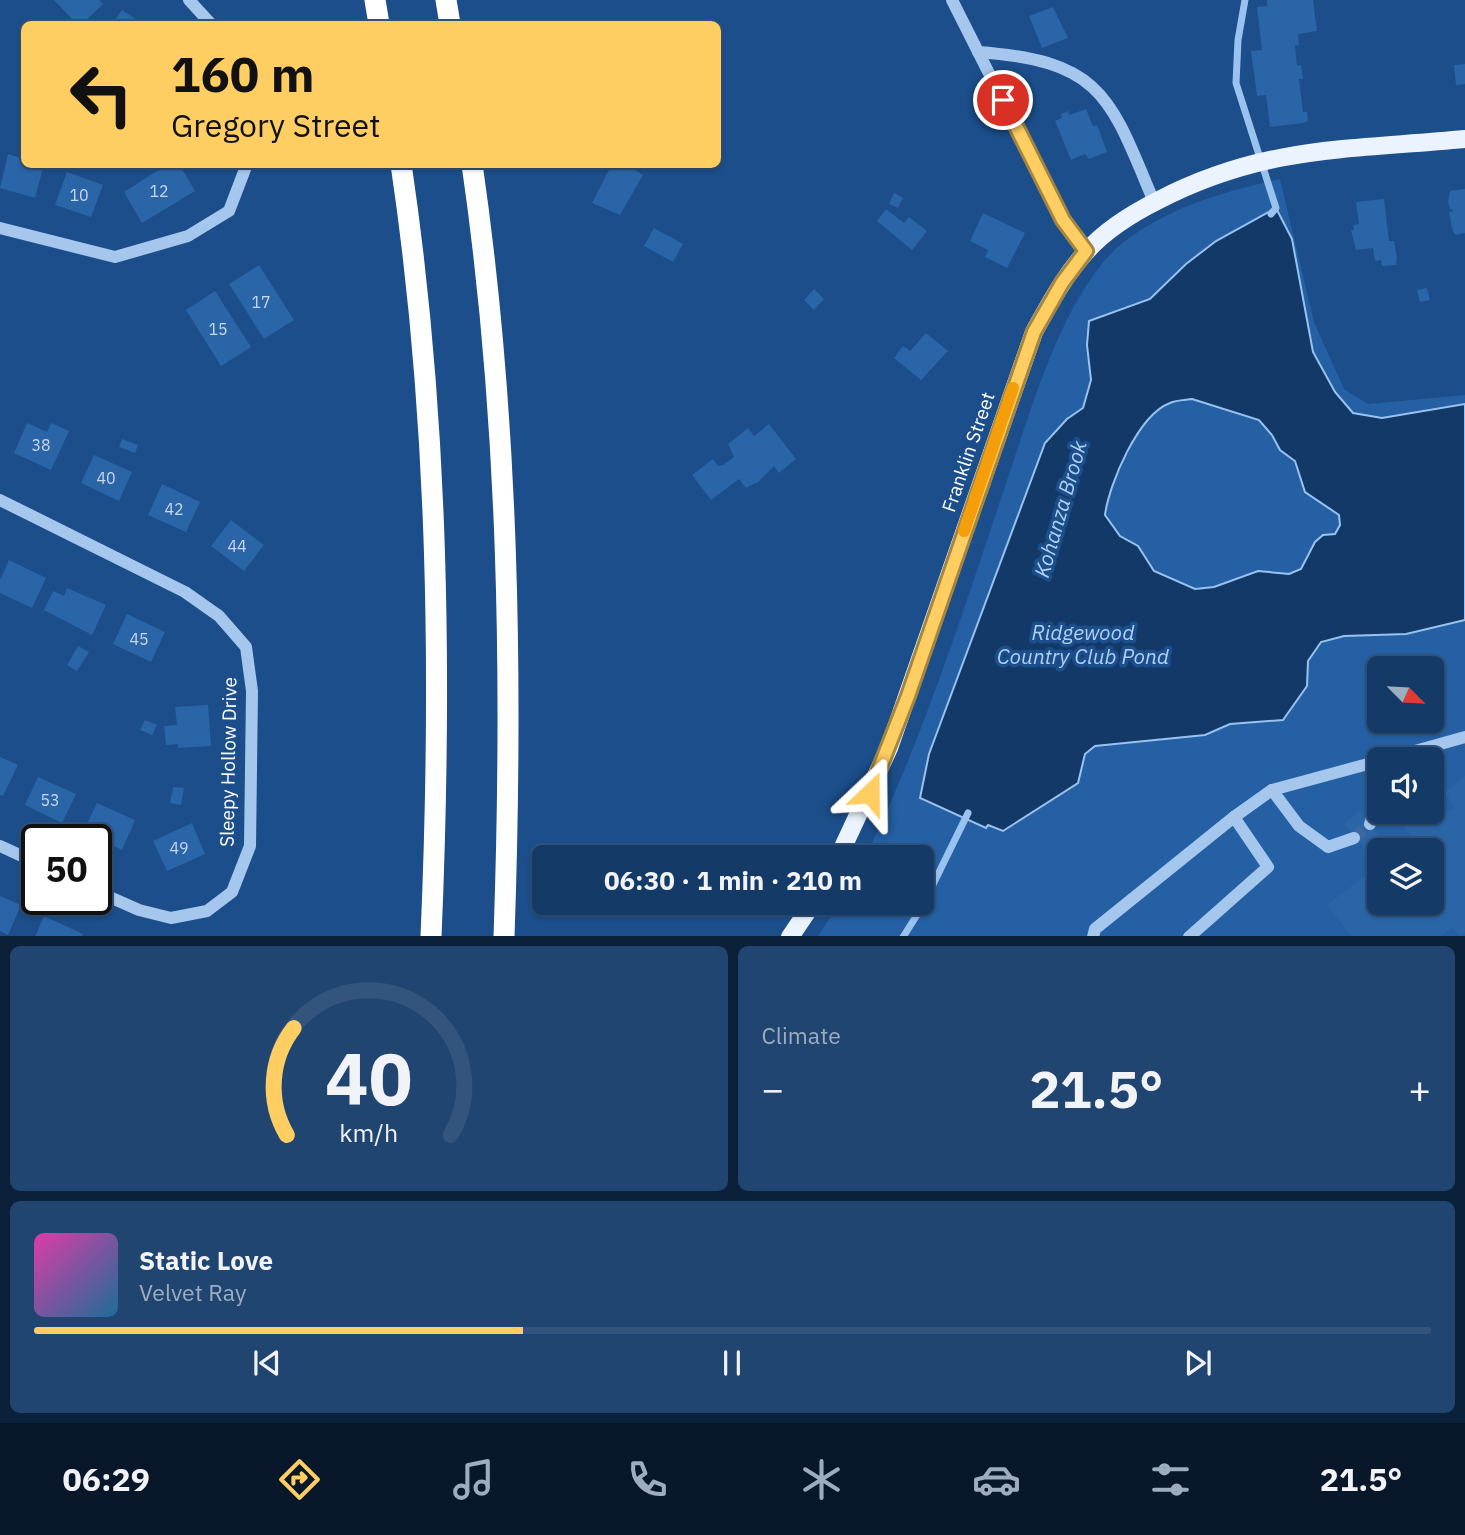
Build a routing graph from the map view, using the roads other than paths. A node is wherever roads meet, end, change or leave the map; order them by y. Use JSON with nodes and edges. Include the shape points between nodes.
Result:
{"nodes":[{"id":1,"x":189,"y":0,"type":"edge"},
{"id":2,"x":375,"y":0,"type":"edge"},
{"id":3,"x":446,"y":0,"type":"edge"},
{"id":4,"x":952,"y":0,"type":"edge"},
{"id":5,"x":208,"y":21,"type":"edge"},
{"id":6,"x":378,"y":21,"type":"edge"},
{"id":7,"x":450,"y":21,"type":"edge"},
{"id":8,"x":978,"y":52,"type":"junction"},
{"id":9,"x":1465,"y":139,"type":"edge"},
{"id":10,"x":245,"y":168,"type":"edge"},
{"id":11,"x":401,"y":168,"type":"edge"},
{"id":12,"x":472,"y":168,"type":"edge"},
{"id":13,"x":1154,"y":202,"type":"junction"},
{"id":14,"x":0,"y":229,"type":"edge"},
{"id":15,"x":1086,"y":251,"type":"junction"},
{"id":16,"x":0,"y":500,"type":"edge"},
{"id":17,"x":1465,"y":737,"type":"edge"},
{"id":18,"x":1432,"y":747,"type":"edge"},
{"id":19,"x":1367,"y":766,"type":"edge"},
{"id":20,"x":1272,"y":790,"type":"junction"},
{"id":21,"x":1234,"y":817,"type":"junction"},
{"id":22,"x":1354,"y":838,"type":"tunnel mouth"},
{"id":23,"x":844,"y":845,"type":"edge"},
{"id":24,"x":0,"y":846,"type":"edge"},
{"id":25,"x":21,"y":856,"type":"edge"},
{"id":26,"x":112,"y":898,"type":"edge"},
{"id":27,"x":805,"y":915,"type":"edge"},
{"id":28,"x":431,"y":936,"type":"edge"},
{"id":29,"x":504,"y":936,"type":"edge"},
{"id":30,"x":790,"y":936,"type":"edge"},
{"id":31,"x":1093,"y":936,"type":"edge"},
{"id":32,"x":1189,"y":936,"type":"edge"}],
"edges":[{"from":1,"to":5,"type":"street"},
{"from":2,"to":6,"type":"highway"},
{"from":3,"to":7,"type":"highway"},
{"from":4,"to":8,"type":"street"},
{"from":8,"to":13,"type":"street","via":[[1038,60],[1069,71],[1096,88],[1115,113]]},
{"from":8,"to":15,"type":"street","via":[[1063,220]]},
{"from":9,"to":13,"type":"main road","name":"Franklin Street","via":[[1269,158]]},
{"from":10,"to":14,"type":"street","via":[[229,211],[188,236],[115,257]]},
{"from":11,"to":28,"type":"highway","via":[[420,323],[433,541],[437,699]]},
{"from":12,"to":29,"type":"highway","via":[[490,316],[506,569],[509,699]]},
{"from":13,"to":15,"type":"main road","name":"Franklin Street","via":[[1113,227]]},
{"from":15,"to":23,"type":"main road","name":"Franklin Street","via":[[1034,332],[889,748]]},
{"from":16,"to":26,"type":"street","name":"Sleepy Hollow Drive","via":[[185,592],[219,615],[246,647],[252,691],[250,846],[232,892],[207,911],[171,918]]},
{"from":17,"to":18,"type":"street"},
{"from":19,"to":20,"type":"street"},
{"from":20,"to":21,"type":"street"},
{"from":20,"to":22,"type":"street","via":[[1299,826],[1328,847]]},
{"from":21,"to":31,"type":"street","via":[[1095,929]]},
{"from":21,"to":32,"type":"street","via":[[1268,867]]},
{"from":24,"to":25,"type":"street"},
{"from":27,"to":30,"type":"main road"}]}
